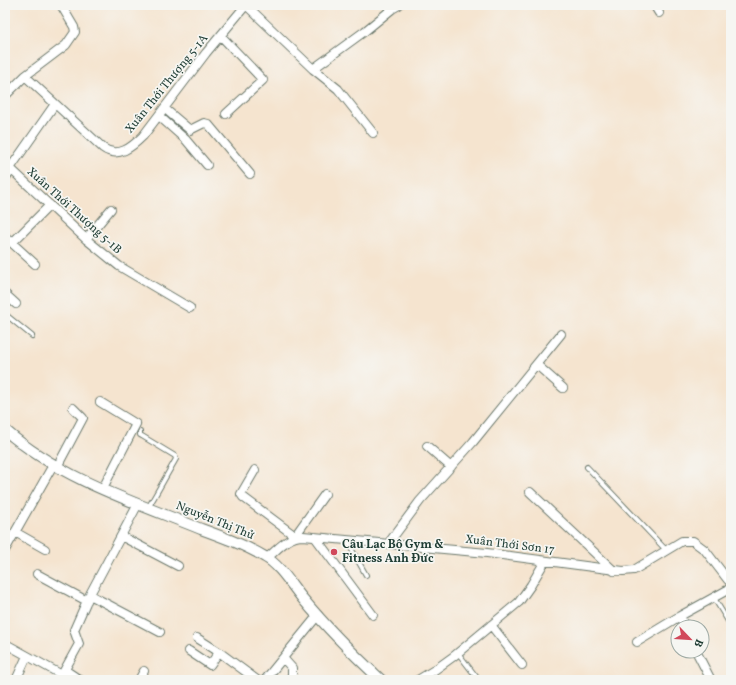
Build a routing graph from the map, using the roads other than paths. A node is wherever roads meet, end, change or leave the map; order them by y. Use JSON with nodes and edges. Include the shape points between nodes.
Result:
{"nodes":[{"id":1,"x":61,"y":5,"type":"edge"},
{"id":2,"x":246,"y":5,"type":"edge"},
{"id":3,"x":399,"y":5,"type":"edge"},
{"id":4,"x":654,"y":5,"type":"edge"},
{"id":5,"x":659,"y":13,"type":"dead end"},
{"id":6,"x":221,"y":36,"type":"junction"},
{"id":7,"x":313,"y":69,"type":"junction"},
{"id":8,"x":25,"y":76,"type":"junction"},
{"id":9,"x":5,"y":96,"type":"edge"},
{"id":10,"x":55,"y":104,"type":"junction"},
{"id":11,"x":164,"y":108,"type":"junction"},
{"id":12,"x":226,"y":114,"type":"dead end"},
{"id":13,"x":159,"y":116,"type":"junction"},
{"id":14,"x":373,"y":133,"type":"dead end"},
{"id":15,"x":207,"y":165,"type":"dead end"},
{"id":16,"x":12,"y":170,"type":"junction"},
{"id":17,"x":250,"y":174,"type":"dead end"},
{"id":18,"x":5,"y":178,"type":"edge"},
{"id":19,"x":50,"y":205,"type":"junction"},
{"id":20,"x":111,"y":209,"type":"dead end"},
{"id":21,"x":5,"y":236,"type":"edge"},
{"id":22,"x":86,"y":239,"type":"junction"},
{"id":23,"x":12,"y":243,"type":"junction"},
{"id":24,"x":34,"y":264,"type":"dead end"},
{"id":25,"x":5,"y":294,"type":"edge"},
{"id":26,"x":16,"y":304,"type":"dead end"},
{"id":27,"x":190,"y":308,"type":"dead end"},
{"id":28,"x":5,"y":314,"type":"edge"},
{"id":29,"x":561,"y":334,"type":"dead end"},
{"id":30,"x":32,"y":336,"type":"dead end"},
{"id":31,"x":537,"y":365,"type":"junction"},
{"id":32,"x":563,"y":388,"type":"dead end"},
{"id":33,"x":100,"y":402,"type":"dead end"},
{"id":34,"x":73,"y":408,"type":"dead end"},
{"id":35,"x":5,"y":430,"type":"edge"},
{"id":36,"x":140,"y":432,"type":"dead end"},
{"id":37,"x":427,"y":446,"type":"dead end"},
{"id":38,"x":55,"y":466,"type":"junction"},
{"id":39,"x":451,"y":467,"type":"junction"},
{"id":40,"x":587,"y":467,"type":"dead end"},
{"id":41,"x":255,"y":470,"type":"dead end"},
{"id":42,"x":103,"y":488,"type":"junction"},
{"id":43,"x":530,"y":492,"type":"dead end"},
{"id":44,"x":325,"y":494,"type":"dead end"},
{"id":45,"x":143,"y":506,"type":"junction"},
{"id":46,"x":15,"y":532,"type":"junction"},
{"id":47,"x":121,"y":536,"type":"junction"},
{"id":48,"x":295,"y":536,"type":"junction"},
{"id":49,"x":316,"y":537,"type":"junction"},
{"id":50,"x":346,"y":540,"type":"junction"},
{"id":51,"x":388,"y":544,"type":"junction"},
{"id":52,"x":45,"y":549,"type":"dead end"},
{"id":53,"x":5,"y":550,"type":"edge"},
{"id":54,"x":666,"y":550,"type":"junction"},
{"id":55,"x":267,"y":558,"type":"junction"},
{"id":56,"x":545,"y":561,"type":"junction"},
{"id":57,"x":178,"y":566,"type":"dead end"},
{"id":58,"x":614,"y":571,"type":"junction"},
{"id":59,"x":37,"y":574,"type":"dead end"},
{"id":60,"x":366,"y":575,"type":"dead end"},
{"id":61,"x":731,"y":582,"type":"edge"},
{"id":62,"x":731,"y":588,"type":"edge"},
{"id":63,"x":714,"y":597,"type":"junction"},
{"id":64,"x":88,"y":598,"type":"junction"},
{"id":65,"x":318,"y":615,"type":"junction"},
{"id":66,"x":373,"y":615,"type":"dead end"},
{"id":67,"x":680,"y":616,"type":"junction"},
{"id":68,"x":681,"y":619,"type":"edge"},
{"id":69,"x":491,"y":625,"type":"junction"},
{"id":70,"x":731,"y":626,"type":"edge"},
{"id":71,"x":160,"y":632,"type":"dead end"},
{"id":72,"x":197,"y":638,"type":"dead end"},
{"id":73,"x":637,"y":642,"type":"dead end"},
{"id":74,"x":6,"y":644,"type":"dead end"},
{"id":75,"x":189,"y":651,"type":"dead end"},
{"id":76,"x":219,"y":652,"type":"junction"},
{"id":77,"x":458,"y":653,"type":"junction"},
{"id":78,"x":27,"y":656,"type":"junction"},
{"id":79,"x":283,"y":658,"type":"junction"},
{"id":80,"x":700,"y":659,"type":"edge"},
{"id":81,"x":522,"y":665,"type":"dead end"},
{"id":82,"x":144,"y":671,"type":"dead end"},
{"id":83,"x":62,"y":675,"type":"edge"},
{"id":84,"x":478,"y":679,"type":"dead end"},
{"id":85,"x":16,"y":680,"type":"edge"},
{"id":86,"x":80,"y":680,"type":"edge"},
{"id":87,"x":139,"y":680,"type":"edge"},
{"id":88,"x":257,"y":680,"type":"edge"},
{"id":89,"x":265,"y":680,"type":"edge"},
{"id":90,"x":289,"y":680,"type":"edge"},
{"id":91,"x":381,"y":680,"type":"edge"},
{"id":92,"x":418,"y":680,"type":"edge"},
{"id":93,"x":711,"y":680,"type":"edge"}],
"edges":[{"from":1,"to":8,"type":"street","via":[[75,32],[66,45]]},
{"from":2,"to":6,"type":"street","name":"Xuân Thới Thượng 5-1A"},
{"from":2,"to":7,"type":"street"},
{"from":3,"to":7,"type":"street"},
{"from":4,"to":5,"type":"street"},
{"from":6,"to":11,"type":"street","name":"Xuân Thới Thượng 5-1A"},
{"from":6,"to":12,"type":"street","via":[[263,80]]},
{"from":7,"to":14,"type":"street","via":[[338,89]]},
{"from":8,"to":9,"type":"street"},
{"from":8,"to":10,"type":"street","name":"Xuân Thới Thượng 5-1A"},
{"from":10,"to":13,"type":"street","name":"Xuân Thới Thượng 5-1A","via":[[108,152],[122,151],[133,145]]},
{"from":10,"to":16,"type":"street","name":"Xuân Thới Thượng 5-1B"},
{"from":11,"to":13,"type":"street","name":"Xuân Thới Thượng 5-1A"},
{"from":11,"to":17,"type":"street","via":[[190,130],[204,123],[208,124]]},
{"from":13,"to":15,"type":"street","via":[[186,140]]},
{"from":16,"to":18,"type":"street"},
{"from":16,"to":19,"type":"street","name":"Xuân Thới Thượng 5-1B"},
{"from":19,"to":22,"type":"street","name":"Xuân Thới Thượng 5-1B"},
{"from":19,"to":23,"type":"street"},
{"from":20,"to":22,"type":"street"},
{"from":21,"to":23,"type":"street"},
{"from":22,"to":27,"type":"street","name":"Xuân Thới Thượng 5-1B","via":[[118,266]]},
{"from":23,"to":24,"type":"street"},
{"from":25,"to":26,"type":"street"},
{"from":28,"to":30,"type":"lane"},
{"from":29,"to":31,"type":"street"},
{"from":31,"to":32,"type":"street"},
{"from":31,"to":39,"type":"street"},
{"from":33,"to":42,"type":"street","via":[[136,424]]},
{"from":34,"to":38,"type":"street","via":[[83,418]]},
{"from":35,"to":38,"type":"street","name":"Nguyễn Thị Thử","via":[[22,445]]},
{"from":36,"to":45,"type":"lane","via":[[140,435],[176,459]]},
{"from":37,"to":39,"type":"street"},
{"from":38,"to":42,"type":"street","name":"Nguyễn Thị Thử"},
{"from":38,"to":46,"type":"street"},
{"from":39,"to":51,"type":"street","via":[[420,501]]},
{"from":40,"to":54,"type":"lane"},
{"from":41,"to":48,"type":"street","via":[[241,494]]},
{"from":42,"to":45,"type":"street","name":"Nguyễn Thị Thử"},
{"from":43,"to":58,"type":"street"},
{"from":44,"to":48,"type":"street"},
{"from":45,"to":47,"type":"street"},
{"from":45,"to":55,"type":"street","name":"Nguyễn Thị Thử"},
{"from":46,"to":52,"type":"street"},
{"from":46,"to":53,"type":"street"},
{"from":47,"to":57,"type":"street"},
{"from":47,"to":64,"type":"street"},
{"from":48,"to":49,"type":"street","name":"Xuân Thới Sơn 17"},
{"from":48,"to":55,"type":"street"},
{"from":49,"to":50,"type":"street","name":"Xuân Thới Sơn 17"},
{"from":49,"to":66,"type":"street"},
{"from":50,"to":51,"type":"street","name":"Xuân Thới Sơn 17"},
{"from":50,"to":60,"type":"lane"},
{"from":51,"to":56,"type":"street","name":"Xuân Thới Sơn 17"},
{"from":54,"to":58,"type":"street","name":"Xuân Thới Sơn 17","via":[[634,570]]},
{"from":54,"to":61,"type":"street","name":"Xuân Thới Sơn 17","via":[[682,541],[693,541],[705,550]]},
{"from":55,"to":65,"type":"street","name":"Nguyễn Thị Thử"},
{"from":56,"to":58,"type":"street","name":"Xuân Thới Sơn 17"},
{"from":56,"to":69,"type":"street","via":[[519,602]]},
{"from":59,"to":64,"type":"street"},
{"from":62,"to":63,"type":"street"},
{"from":63,"to":67,"type":"street"},
{"from":63,"to":70,"type":"lane"},
{"from":64,"to":71,"type":"street"},
{"from":64,"to":83,"type":"street","via":[[74,630],[79,644]]},
{"from":65,"to":79,"type":"street"},
{"from":65,"to":91,"type":"street","name":"Nguyễn Thị Thử"},
{"from":67,"to":68,"type":"street"},
{"from":67,"to":73,"type":"street"},
{"from":69,"to":77,"type":"street"},
{"from":69,"to":81,"type":"street"},
{"from":72,"to":76,"type":"street"},
{"from":74,"to":78,"type":"street"},
{"from":75,"to":76,"type":"street","via":[[210,665]]},
{"from":76,"to":88,"type":"street"},
{"from":77,"to":84,"type":"lane"},
{"from":77,"to":92,"type":"street"},
{"from":78,"to":83,"type":"street"},
{"from":78,"to":85,"type":"street"},
{"from":79,"to":89,"type":"street"},
{"from":79,"to":90,"type":"street","via":[[292,668]]},
{"from":80,"to":93,"type":"street"},
{"from":82,"to":87,"type":"street"},
{"from":83,"to":86,"type":"street"}]}
